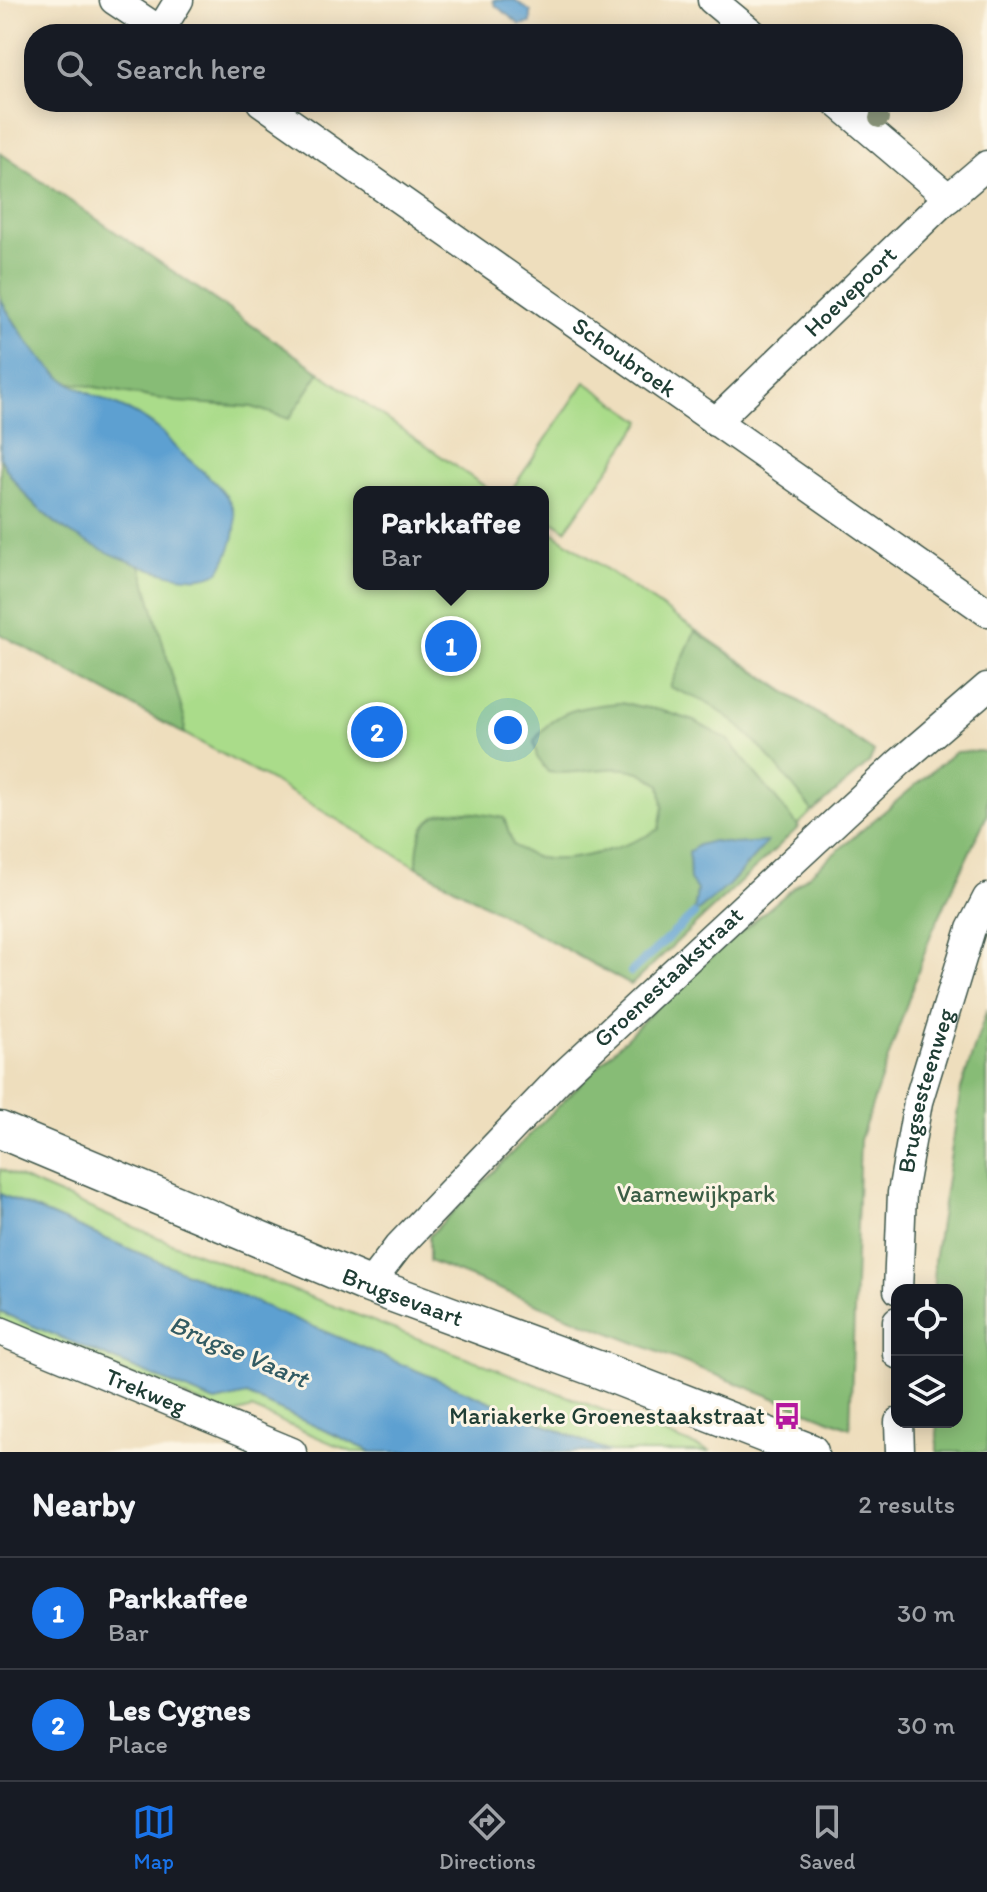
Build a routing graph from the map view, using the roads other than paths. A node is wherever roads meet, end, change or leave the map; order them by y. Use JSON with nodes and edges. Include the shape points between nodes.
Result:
{"nodes":[{"id":1,"x":114,"y":0,"type":"edge"},
{"id":2,"x":179,"y":0,"type":"edge"},
{"id":3,"x":712,"y":0,"type":"edge"},
{"id":4,"x":150,"y":24,"type":"edge"},
{"id":5,"x":166,"y":24,"type":"edge"},
{"id":6,"x":741,"y":24,"type":"edge"},
{"id":7,"x":275,"y":112,"type":"edge"},
{"id":8,"x":848,"y":112,"type":"edge"},
{"id":9,"x":987,"y":165,"type":"edge"},
{"id":10,"x":949,"y":198,"type":"junction"},
{"id":11,"x":715,"y":422,"type":"junction"},
{"id":12,"x":987,"y":612,"type":"edge"},
{"id":13,"x":987,"y":687,"type":"edge"},
{"id":14,"x":987,"y":898,"type":"edge"},
{"id":15,"x":0,"y":1130,"type":"edge"},
{"id":16,"x":898,"y":1284,"type":"edge"},
{"id":17,"x":369,"y":1285,"type":"junction"},
{"id":18,"x":0,"y":1331,"type":"edge"},
{"id":19,"x":899,"y":1428,"type":"edge"},
{"id":20,"x":252,"y":1444,"type":"edge"},
{"id":21,"x":292,"y":1452,"type":"edge"},
{"id":22,"x":810,"y":1452,"type":"edge"},
{"id":23,"x":900,"y":1452,"type":"edge"}],
"edges":[{"from":1,"to":4,"type":"street"},
{"from":2,"to":5,"type":"street"},
{"from":3,"to":6,"type":"street"},
{"from":7,"to":11,"type":"street","name":"Schoubroek"},
{"from":8,"to":10,"type":"street"},
{"from":9,"to":10,"type":"street","name":"Hoevepoort"},
{"from":10,"to":11,"type":"street","name":"Hoevepoort"},
{"from":11,"to":12,"type":"street","name":"Schoubroek"},
{"from":13,"to":17,"type":"street","name":"Groenestaakstraat","via":[[563,1075],[398,1247]]},
{"from":14,"to":16,"type":"street","name":"Brugsesteenweg","via":[[971,929],[918,1102],[902,1193]]},
{"from":15,"to":17,"type":"main road","name":"Brugsevaart"},
{"from":17,"to":22,"type":"main road","name":"Brugsevaart"},
{"from":18,"to":20,"type":"street","name":"Trekweg"},
{"from":19,"to":23,"type":"street"},
{"from":20,"to":21,"type":"street","name":"Trekweg"}]}
